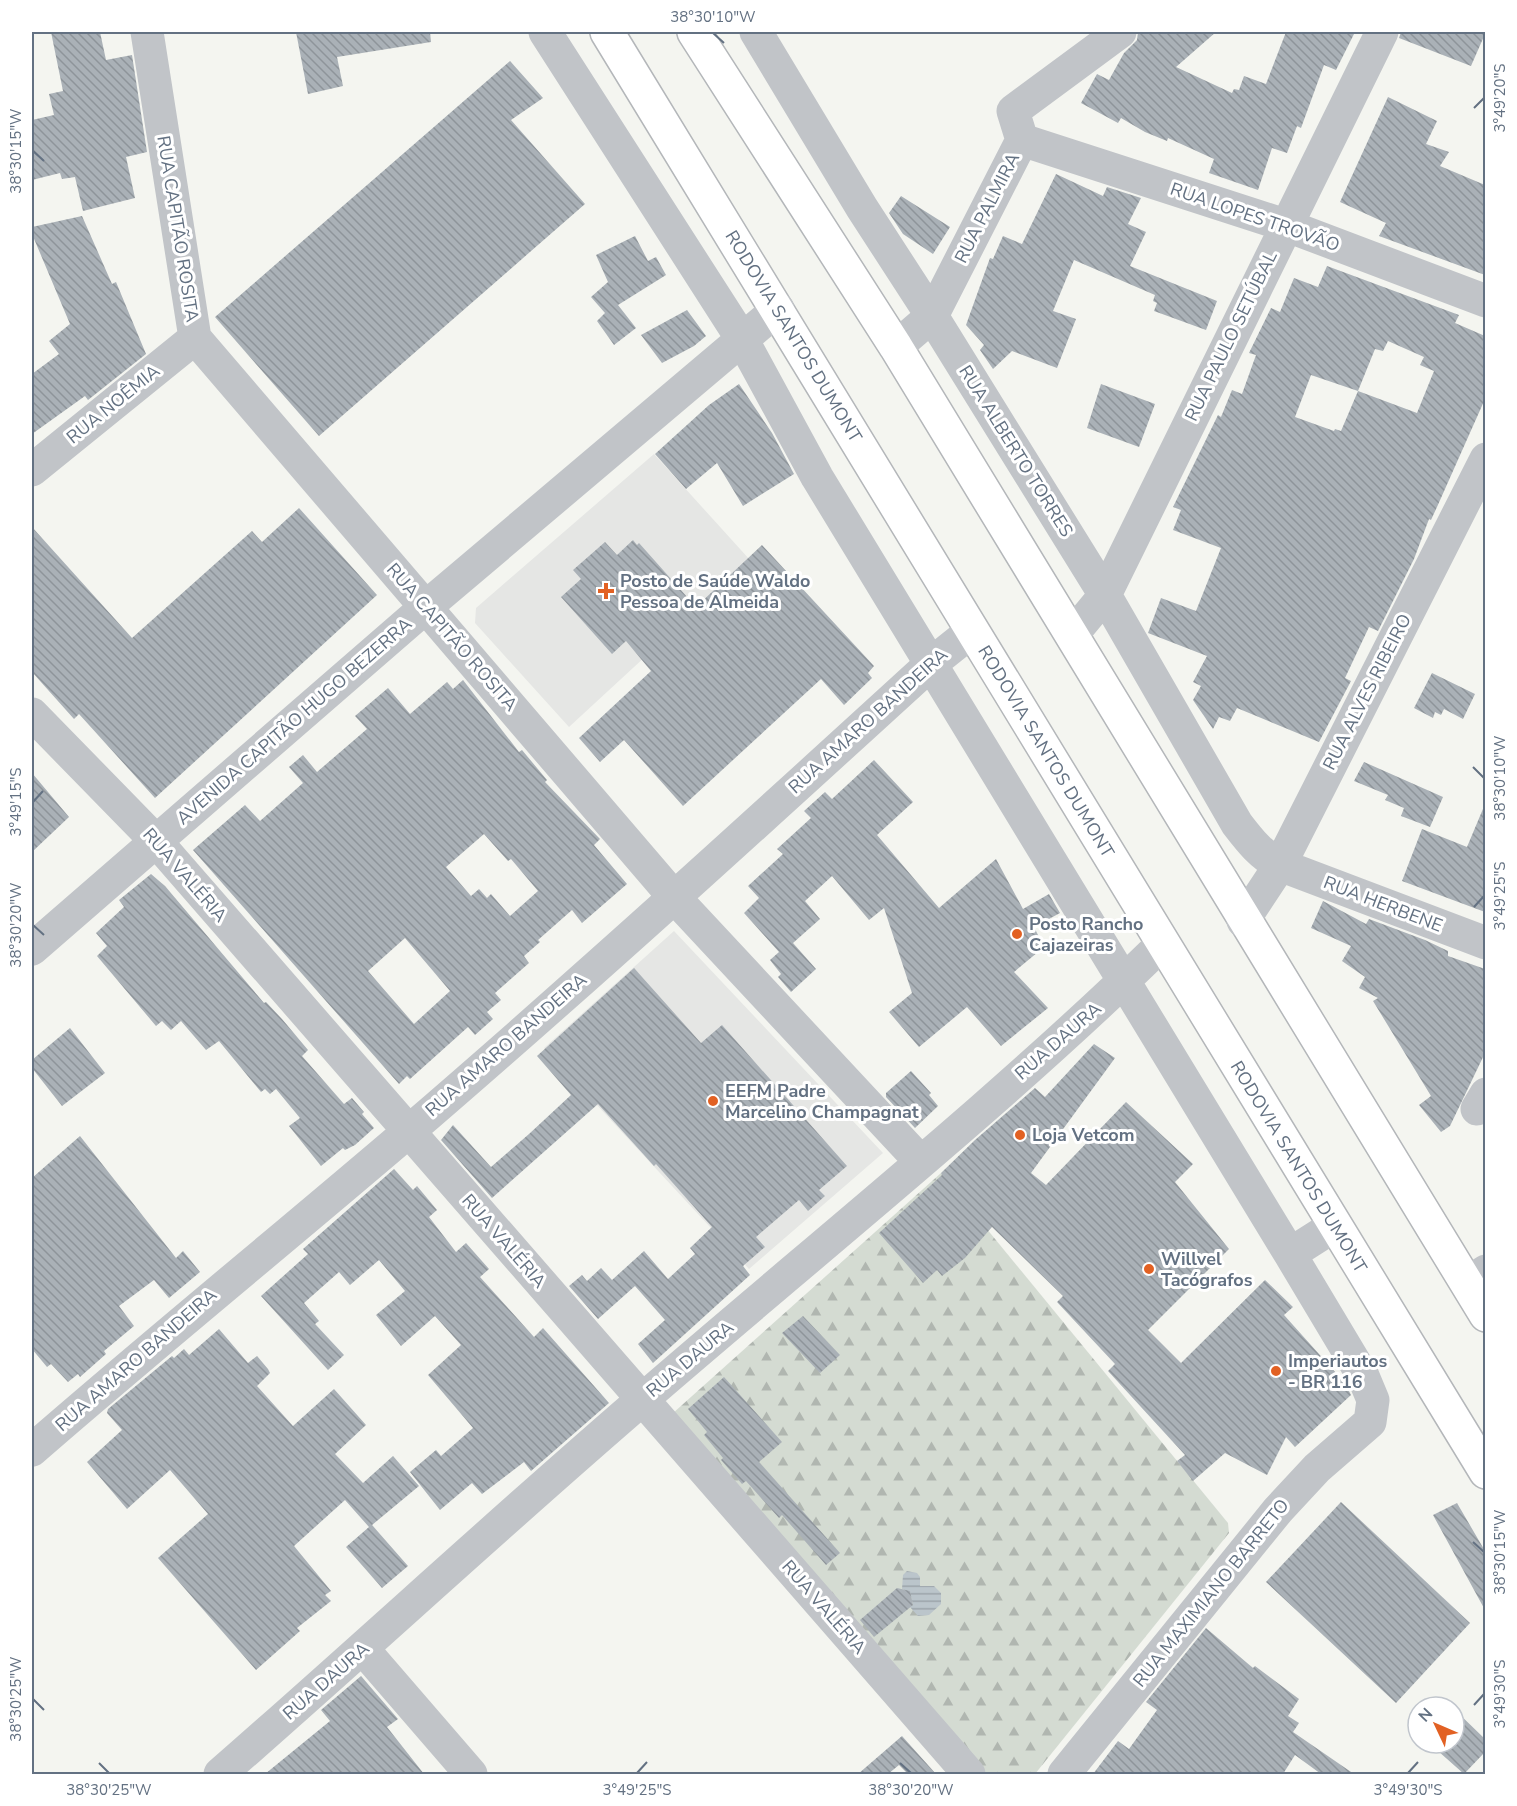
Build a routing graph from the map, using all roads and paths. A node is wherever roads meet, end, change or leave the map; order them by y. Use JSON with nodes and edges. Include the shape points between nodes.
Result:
{"nodes":[{"id":1,"x":147,"y":32,"type":"edge"},
{"id":2,"x":545,"y":32,"type":"edge"},
{"id":3,"x":607,"y":32,"type":"edge"},
{"id":4,"x":694,"y":32,"type":"edge"},
{"id":5,"x":756,"y":32,"type":"edge"},
{"id":6,"x":1120,"y":32,"type":"edge"},
{"id":7,"x":1382,"y":32,"type":"edge"},
{"id":8,"x":1022,"y":140,"type":"junction"},
{"id":9,"x":1286,"y":225,"type":"junction"},
{"id":10,"x":1485,"y":301,"type":"edge"},
{"id":11,"x":778,"y":309,"type":"junction"},
{"id":12,"x":932,"y":316,"type":"junction"},
{"id":13,"x":195,"y":338,"type":"junction"},
{"id":14,"x":742,"y":339,"type":"junction"},
{"id":15,"x":896,"y":347,"type":"junction"},
{"id":16,"x":1485,"y":459,"type":"edge"},
{"id":17,"x":32,"y":470,"type":"edge"},
{"id":18,"x":1106,"y":595,"type":"junction"},
{"id":19,"x":427,"y":606,"type":"junction"},
{"id":20,"x":972,"y":631,"type":"junction"},
{"id":21,"x":1072,"y":635,"type":"junction"},
{"id":22,"x":932,"y":663,"type":"junction"},
{"id":23,"x":32,"y":714,"type":"edge"},
{"id":24,"x":156,"y":841,"type":"junction"},
{"id":25,"x":1280,"y":865,"type":"junction"},
{"id":26,"x":674,"y":897,"type":"junction"},
{"id":27,"x":1244,"y":921,"type":"junction"},
{"id":28,"x":1485,"y":943,"type":"edge"},
{"id":29,"x":1161,"y":945,"type":"junction"},
{"id":30,"x":32,"y":950,"type":"edge"},
{"id":31,"x":1124,"y":982,"type":"junction"},
{"id":32,"x":408,"y":1132,"type":"junction"},
{"id":33,"x":921,"y":1162,"type":"junction"},
{"id":34,"x":1334,"y":1226,"type":"junction"},
{"id":35,"x":1290,"y":1254,"type":"junction"},
{"id":36,"x":1476,"y":1277,"type":"edge"},
{"id":37,"x":1485,"y":1315,"type":"edge"},
{"id":38,"x":643,"y":1399,"type":"junction"},
{"id":39,"x":32,"y":1450,"type":"edge"},
{"id":40,"x":1485,"y":1472,"type":"edge"},
{"id":41,"x":363,"y":1649,"type":"junction"},
{"id":42,"x":220,"y":1774,"type":"edge"},
{"id":43,"x":471,"y":1774,"type":"edge"},
{"id":44,"x":969,"y":1774,"type":"edge"},
{"id":45,"x":1064,"y":1774,"type":"edge"}],
"edges":[{"from":1,"to":13,"type":"street","name":"RUA CAPITÃO ROSITA"},
{"from":2,"to":14,"type":"street"},
{"from":3,"to":11,"type":"highway","name":"RODOVIA SANTOS DUMONT"},
{"from":4,"to":15,"type":"highway"},
{"from":5,"to":12,"type":"street","name":"RUA ALBERTO TORRES"},
{"from":6,"to":8,"type":"street","name":"RUA PALMIRA","via":[[1013,111]]},
{"from":7,"to":9,"type":"street","name":"RUA PAULO SETÚBAL"},
{"from":8,"to":9,"type":"street","name":"RUA LOPES TROVÃO"},
{"from":8,"to":12,"type":"street","name":"RUA PALMIRA"},
{"from":9,"to":10,"type":"street","name":"RUA LOPES TROVÃO"},
{"from":9,"to":18,"type":"street","name":"RUA PAULO SETÚBAL"},
{"from":11,"to":14,"type":"street","name":"AVENIDA CAPITÃO HUGO BEZERRA"},
{"from":11,"to":20,"type":"highway","name":"RODOVIA SANTOS DUMONT"},
{"from":12,"to":15,"type":"street","name":"RUA PALMIRA"},
{"from":12,"to":18,"type":"street","name":"RUA ALBERTO TORRES"},
{"from":13,"to":17,"type":"street","name":"RUA NOÊMIA"},
{"from":13,"to":19,"type":"street","name":"RUA CAPITÃO ROSITA"},
{"from":14,"to":19,"type":"street","name":"AVENIDA CAPITÃO HUGO BEZERRA"},
{"from":14,"to":22,"type":"street","via":[[817,477]]},
{"from":15,"to":21,"type":"highway"},
{"from":16,"to":25,"type":"street","name":"RUA ALVES RIBEIRO"},
{"from":18,"to":21,"type":"street","name":"RUA PAULO SETÚBAL"},
{"from":18,"to":25,"type":"street","name":"RUA ALBERTO TORRES","via":[[1237,824],[1264,856]]},
{"from":19,"to":24,"type":"street","name":"AVENIDA CAPITÃO HUGO BEZERRA"},
{"from":19,"to":26,"type":"street","name":"RUA CAPITÃO ROSITA"},
{"from":20,"to":22,"type":"street","name":"RUA AMARO BANDEIRA"},
{"from":20,"to":29,"type":"highway","name":"RODOVIA SANTOS DUMONT"},
{"from":21,"to":27,"type":"highway"},
{"from":22,"to":26,"type":"street","name":"RUA AMARO BANDEIRA"},
{"from":22,"to":31,"type":"street"},
{"from":23,"to":24,"type":"street","name":"RUA VALÉRIA"},
{"from":24,"to":30,"type":"street","name":"AVENIDA CAPITÃO HUGO BEZERRA"},
{"from":24,"to":32,"type":"street","name":"RUA VALÉRIA"},
{"from":25,"to":27,"type":"street","name":"RUA ALVES RIBEIRO"},
{"from":25,"to":28,"type":"street","name":"RUA HERBENE"},
{"from":26,"to":32,"type":"street","name":"RUA AMARO BANDEIRA"},
{"from":26,"to":33,"type":"street","name":"RUA CAPITÃO ROSITA"},
{"from":27,"to":36,"type":"highway"},
{"from":29,"to":31,"type":"street","name":"RUA DAURA"},
{"from":29,"to":34,"type":"highway","name":"RODOVIA SANTOS DUMONT"},
{"from":31,"to":33,"type":"street","name":"RUA DAURA"},
{"from":31,"to":35,"type":"street"},
{"from":32,"to":38,"type":"street","name":"RUA VALÉRIA"},
{"from":32,"to":39,"type":"street","name":"RUA AMARO BANDEIRA","via":[[138,1356]]},
{"from":33,"to":38,"type":"street","name":"RUA DAURA"},
{"from":34,"to":35,"type":"street"},
{"from":34,"to":40,"type":"highway","name":"RODOVIA SANTOS DUMONT"},
{"from":35,"to":45,"type":"street","name":"RUA MAXIMIANO BARRETO","via":[[1363,1376],[1373,1400],[1370,1422],[1317,1468],[1278,1510]]},
{"from":36,"to":37,"type":"highway"},
{"from":38,"to":41,"type":"street","name":"RUA DAURA"},
{"from":38,"to":44,"type":"street","name":"RUA VALÉRIA"},
{"from":41,"to":42,"type":"street","name":"RUA DAURA"},
{"from":41,"to":43,"type":"street"}]}
